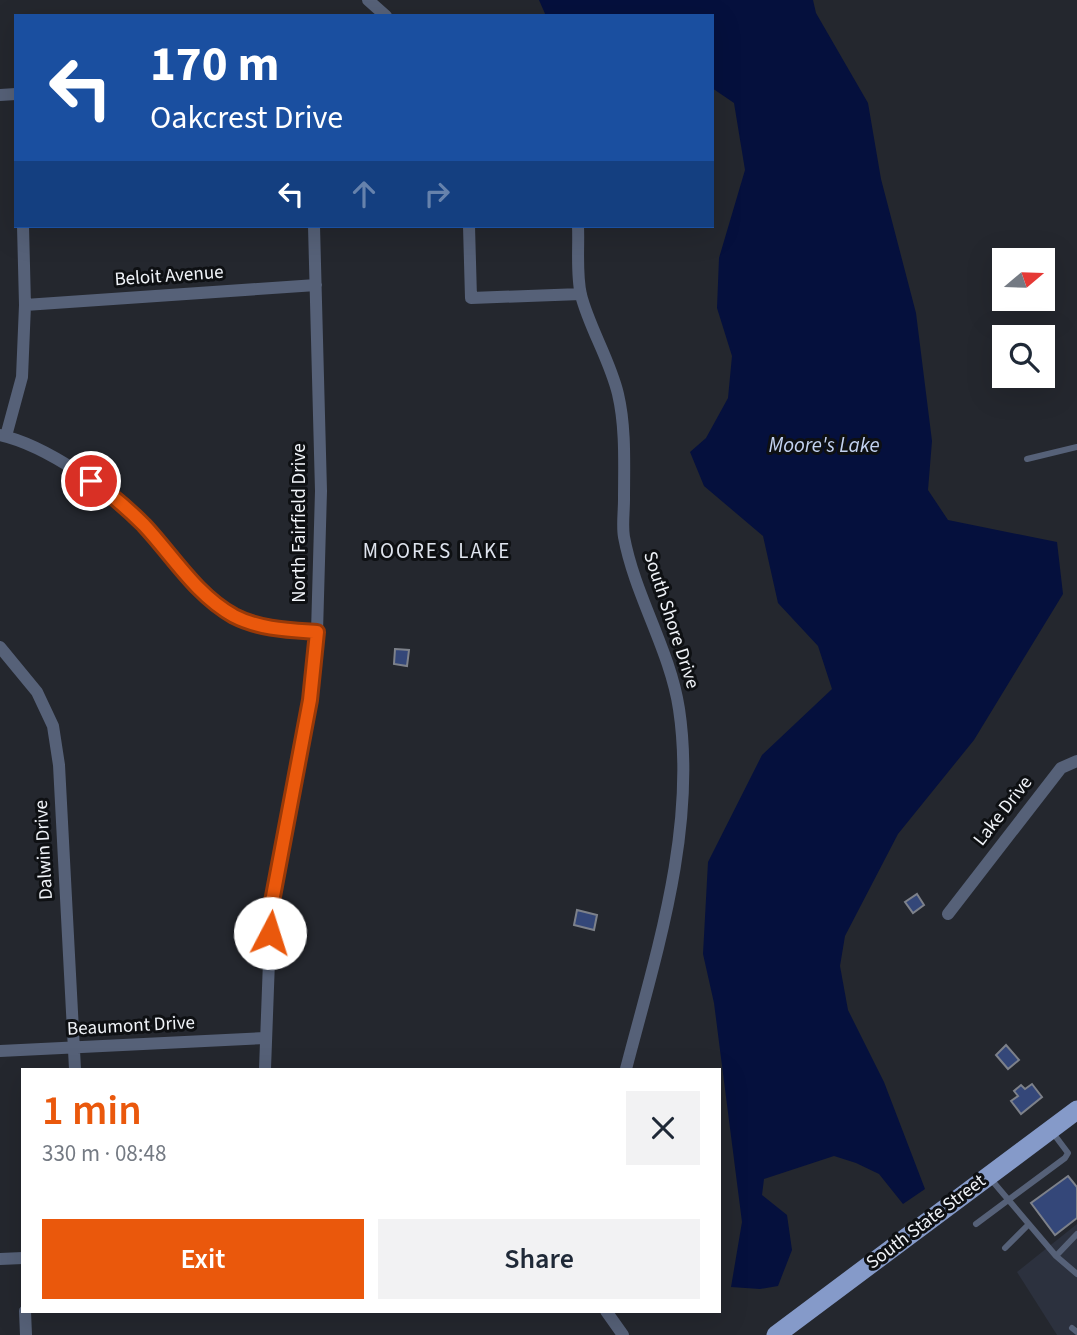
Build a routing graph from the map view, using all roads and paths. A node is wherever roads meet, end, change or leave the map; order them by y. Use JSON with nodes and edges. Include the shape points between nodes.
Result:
{"nodes":[{"id":1,"x":368,"y":0,"type":"edge"},
{"id":2,"x":384,"y":14,"type":"edge"},
{"id":3,"x":23,"y":228,"type":"edge"},
{"id":4,"x":314,"y":228,"type":"edge"},
{"id":5,"x":469,"y":228,"type":"edge"},
{"id":6,"x":578,"y":228,"type":"edge"},
{"id":7,"x":316,"y":285,"type":"junction"},
{"id":8,"x":581,"y":294,"type":"junction"},
{"id":9,"x":25,"y":305,"type":"junction"},
{"id":10,"x":3,"y":435,"type":"edge"},
{"id":11,"x":1077,"y":447,"type":"edge"},
{"id":12,"x":1027,"y":459,"type":"dead end"},
{"id":13,"x":317,"y":632,"type":"junction"},
{"id":14,"x":0,"y":647,"type":"edge"},
{"id":15,"x":1077,"y":761,"type":"edge"},
{"id":16,"x":948,"y":914,"type":"dead end"},
{"id":17,"x":265,"y":1038,"type":"junction"},
{"id":18,"x":74,"y":1048,"type":"junction"},
{"id":19,"x":0,"y":1051,"type":"edge"},
{"id":20,"x":75,"y":1068,"type":"edge"},
{"id":21,"x":265,"y":1068,"type":"edge"},
{"id":22,"x":626,"y":1068,"type":"edge"},
{"id":23,"x":1077,"y":1110,"type":"edge"},
{"id":24,"x":1051,"y":1129,"type":"junction"},
{"id":25,"x":988,"y":1175,"type":"junction"},
{"id":26,"x":1008,"y":1199,"type":"junction"},
{"id":27,"x":976,"y":1224,"type":"dead end"},
{"id":28,"x":1029,"y":1224,"type":"junction"},
{"id":29,"x":1077,"y":1234,"type":"edge"},
{"id":30,"x":1005,"y":1248,"type":"dead end"},
{"id":31,"x":1056,"y":1256,"type":"junction"},
{"id":32,"x":0,"y":1259,"type":"edge"},
{"id":33,"x":21,"y":1259,"type":"edge"},
{"id":34,"x":1077,"y":1274,"type":"edge"},
{"id":35,"x":25,"y":1313,"type":"edge"},
{"id":36,"x":607,"y":1313,"type":"edge"},
{"id":37,"x":26,"y":1335,"type":"edge"},
{"id":38,"x":623,"y":1335,"type":"edge"},
{"id":39,"x":776,"y":1335,"type":"edge"}],
"edges":[{"from":1,"to":2,"type":"street"},
{"from":3,"to":9,"type":"street"},
{"from":4,"to":7,"type":"street","name":"North Fairfield Drive"},
{"from":5,"to":8,"type":"street","via":[[471,298]]},
{"from":6,"to":8,"type":"street","name":"South Shore Drive"},
{"from":7,"to":9,"type":"street","name":"Beloit Avenue"},
{"from":7,"to":13,"type":"street","name":"North Fairfield Drive","via":[[321,491]]},
{"from":8,"to":22,"type":"street","name":"South Shore Drive","via":[[618,395],[624,452],[624,536],[679,708],[683,769],[676,859]]},
{"from":9,"to":10,"type":"street","via":[[22,377]]},
{"from":10,"to":13,"type":"street","via":[[46,454],[106,491],[143,525],[198,589],[234,616],[267,627]]},
{"from":11,"to":12,"type":"lane"},
{"from":13,"to":17,"type":"street","name":"North Fairfield Drive","via":[[310,700],[271,907]]},
{"from":14,"to":18,"type":"street","name":"Dalwin Drive","via":[[37,692],[53,726]]},
{"from":15,"to":16,"type":"street","name":"Lake Drive","via":[[1061,768]]},
{"from":17,"to":18,"type":"street","name":"Beaumont Drive"},
{"from":17,"to":21,"type":"street","name":"North Fairfield Drive"},
{"from":18,"to":19,"type":"street","name":"Beaumont Drive"},
{"from":18,"to":20,"type":"street","name":"Dalwin Drive"},
{"from":23,"to":24,"type":"main road","name":"South State Street"},
{"from":24,"to":25,"type":"main road","name":"South State Street"},
{"from":24,"to":26,"type":"lane","via":[[1068,1153],[1065,1158]]},
{"from":25,"to":26,"type":"lane"},
{"from":25,"to":39,"type":"main road","name":"South State Street"},
{"from":26,"to":27,"type":"lane"},
{"from":26,"to":28,"type":"lane"},
{"from":28,"to":30,"type":"lane"},
{"from":28,"to":31,"type":"lane"},
{"from":29,"to":31,"type":"lane"},
{"from":31,"to":34,"type":"lane"},
{"from":32,"to":33,"type":"street"},
{"from":35,"to":37,"type":"street"},
{"from":36,"to":38,"type":"street"}]}
